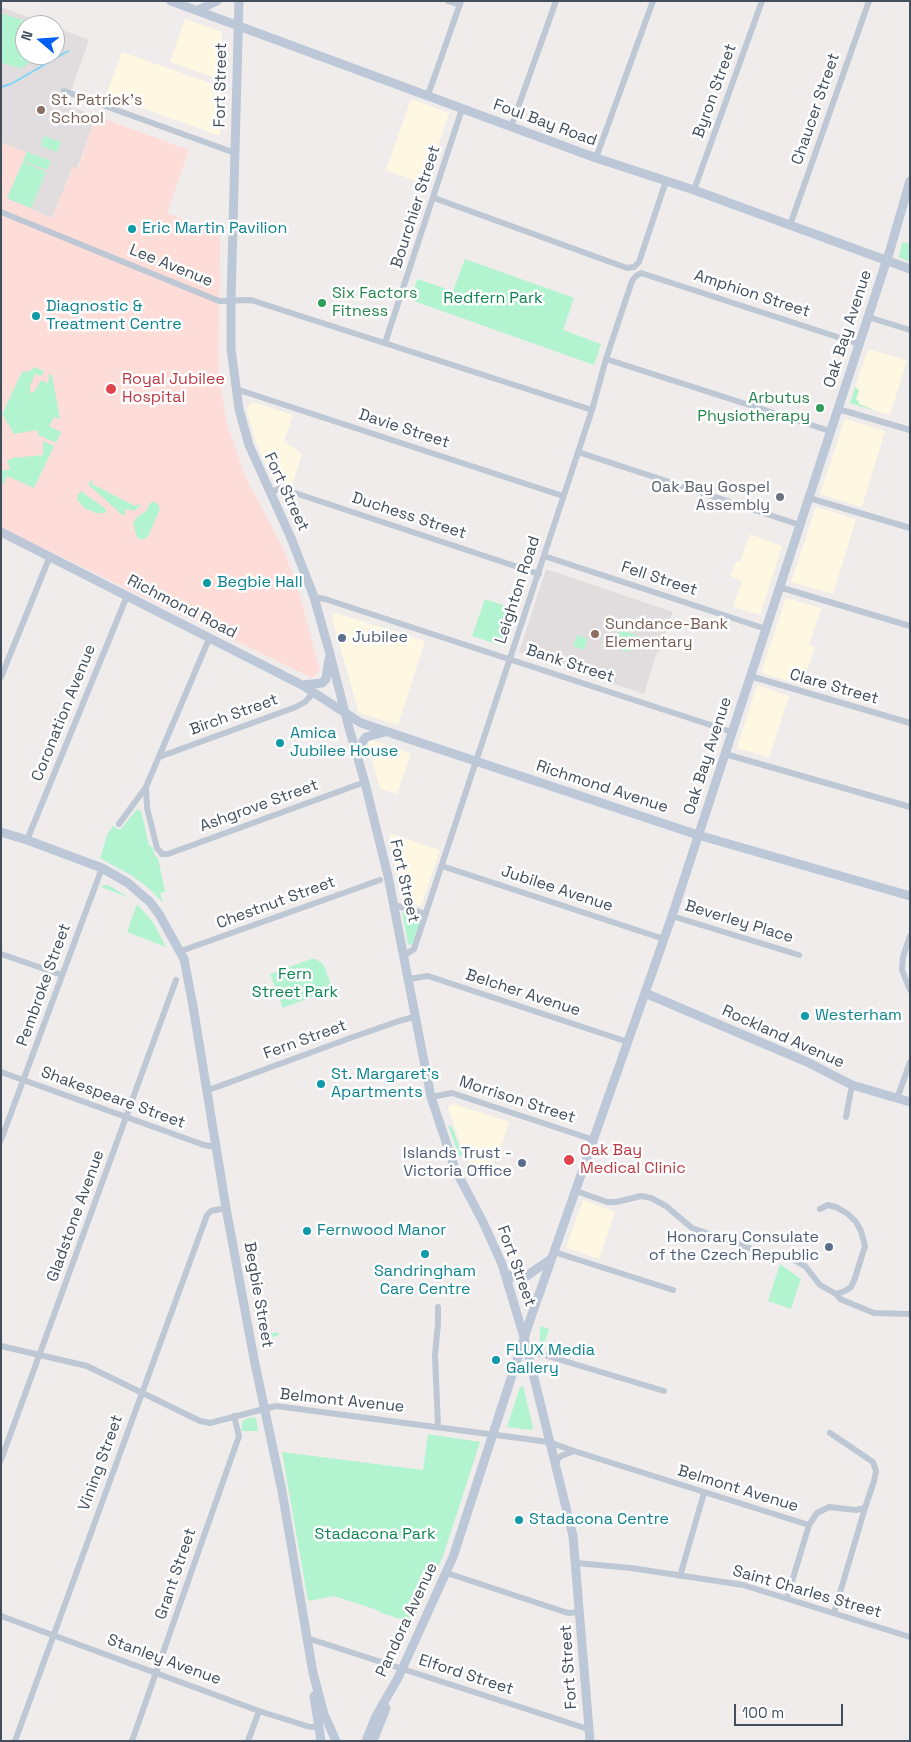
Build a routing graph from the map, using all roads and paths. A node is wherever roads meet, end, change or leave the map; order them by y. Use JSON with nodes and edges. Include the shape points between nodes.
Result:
{"nodes":[{"id":1,"x":171,"y":1,"type":"edge"},
{"id":2,"x":217,"y":1,"type":"edge"},
{"id":3,"x":238,"y":1,"type":"edge"},
{"id":4,"x":448,"y":1,"type":"edge"},
{"id":5,"x":556,"y":1,"type":"edge"},
{"id":6,"x":653,"y":1,"type":"edge"},
{"id":7,"x":762,"y":1,"type":"edge"},
{"id":8,"x":869,"y":1,"type":"edge"},
{"id":9,"x":460,"y":3,"type":"edge"},
{"id":10,"x":198,"y":10,"type":"junction"},
{"id":11,"x":238,"y":25,"type":"junction"},
{"id":12,"x":64,"y":91,"type":"dead end"},
{"id":13,"x":428,"y":95,"type":"junction"},
{"id":14,"x":462,"y":109,"type":"junction"},
{"id":15,"x":510,"y":127,"type":"junction"},
{"id":16,"x":235,"y":153,"type":"junction"},
{"id":17,"x":596,"y":158,"type":"junction"},
{"id":18,"x":666,"y":181,"type":"junction"},
{"id":19,"x":910,"y":181,"type":"edge"},
{"id":20,"x":694,"y":190,"type":"junction"},
{"id":21,"x":434,"y":198,"type":"junction"},
{"id":22,"x":1,"y":212,"type":"edge"},
{"id":23,"x":790,"y":225,"type":"junction"},
{"id":24,"x":886,"y":260,"type":"junction"},
{"id":25,"x":910,"y":269,"type":"edge"},
{"id":26,"x":636,"y":276,"type":"joint"},
{"id":27,"x":231,"y":300,"type":"junction"},
{"id":28,"x":868,"y":317,"type":"junction"},
{"id":29,"x":910,"y":330,"type":"edge"},
{"id":30,"x":386,"y":343,"type":"junction"},
{"id":31,"x":859,"y":344,"type":"junction"},
{"id":32,"x":606,"y":360,"type":"junction"},
{"id":33,"x":236,"y":389,"type":"junction"},
{"id":34,"x":838,"y":409,"type":"junction"},
{"id":35,"x":592,"y":410,"type":"junction"},
{"id":36,"x":910,"y":430,"type":"edge"},
{"id":37,"x":830,"y":431,"type":"junction"},
{"id":38,"x":578,"y":452,"type":"junction"},
{"id":39,"x":270,"y":493,"type":"junction"},
{"id":40,"x":563,"y":496,"type":"junction"},
{"id":41,"x":809,"y":498,"type":"junction"},
{"id":42,"x":800,"y":525,"type":"junction"},
{"id":43,"x":910,"y":528,"type":"edge"},
{"id":44,"x":1,"y":532,"type":"edge"},
{"id":45,"x":50,"y":556,"type":"junction"},
{"id":46,"x":544,"y":556,"type":"junction"},
{"id":47,"x":539,"y":574,"type":"junction"},
{"id":48,"x":779,"y":587,"type":"junction"},
{"id":49,"x":127,"y":596,"type":"junction"},
{"id":50,"x":314,"y":597,"type":"junction"},
{"id":51,"x":910,"y":626,"type":"edge"},
{"id":52,"x":766,"y":628,"type":"junction"},
{"id":53,"x":209,"y":639,"type":"junction"},
{"id":54,"x":330,"y":654,"type":"junction"},
{"id":55,"x":510,"y":659,"type":"junction"},
{"id":56,"x":750,"y":676,"type":"junction"},
{"id":57,"x":1,"y":677,"type":"edge"},
{"id":58,"x":302,"y":685,"type":"junction"},
{"id":59,"x":314,"y":692,"type":"junction"},
{"id":60,"x":345,"y":714,"type":"junction"},
{"id":61,"x":910,"y":723,"type":"edge"},
{"id":62,"x":386,"y":732,"type":"junction"},
{"id":63,"x":732,"y":732,"type":"junction"},
{"id":64,"x":356,"y":751,"type":"junction"},
{"id":65,"x":725,"y":754,"type":"junction"},
{"id":66,"x":159,"y":757,"type":"junction"},
{"id":67,"x":477,"y":762,"type":"junction"},
{"id":68,"x":365,"y":782,"type":"junction"},
{"id":69,"x":146,"y":787,"type":"junction"},
{"id":70,"x":910,"y":808,"type":"edge"},
{"id":71,"x":119,"y":824,"type":"dead end"},
{"id":72,"x":1,"y":832,"type":"edge"},
{"id":73,"x":698,"y":835,"type":"junction"},
{"id":74,"x":27,"y":840,"type":"junction"},
{"id":75,"x":442,"y":866,"type":"junction"},
{"id":76,"x":102,"y":868,"type":"junction"},
{"id":77,"x":380,"y":880,"type":"dead end"},
{"id":78,"x":910,"y":896,"type":"edge"},
{"id":79,"x":394,"y":905,"type":"junction"},
{"id":80,"x":426,"y":914,"type":"junction"},
{"id":81,"x":672,"y":916,"type":"junction"},
{"id":82,"x":910,"y":936,"type":"edge"},
{"id":83,"x":664,"y":939,"type":"junction"},
{"id":84,"x":181,"y":952,"type":"junction"},
{"id":85,"x":1,"y":954,"type":"edge"},
{"id":86,"x":799,"y":954,"type":"dead end"},
{"id":87,"x":404,"y":955,"type":"junction"},
{"id":88,"x":62,"y":975,"type":"junction"},
{"id":89,"x":409,"y":979,"type":"junction"},
{"id":90,"x":176,"y":980,"type":"dead end"},
{"id":91,"x":910,"y":990,"type":"edge"},
{"id":92,"x":645,"y":993,"type":"junction"},
{"id":93,"x":414,"y":1017,"type":"junction"},
{"id":94,"x":628,"y":1042,"type":"junction"},
{"id":95,"x":910,"y":1062,"type":"edge"},
{"id":96,"x":1,"y":1072,"type":"edge"},
{"id":97,"x":24,"y":1080,"type":"junction"},
{"id":98,"x":852,"y":1085,"type":"junction"},
{"id":99,"x":206,"y":1091,"type":"junction"},
{"id":100,"x":431,"y":1097,"type":"junction"},
{"id":101,"x":897,"y":1099,"type":"junction"},
{"id":102,"x":910,"y":1102,"type":"edge"},
{"id":103,"x":846,"y":1117,"type":"dead end"},
{"id":104,"x":126,"y":1118,"type":"junction"},
{"id":105,"x":1,"y":1140,"type":"edge"},
{"id":106,"x":594,"y":1140,"type":"junction"},
{"id":107,"x":216,"y":1147,"type":"junction"},
{"id":108,"x":576,"y":1191,"type":"junction"},
{"id":109,"x":226,"y":1208,"type":"junction"},
{"id":110,"x":820,"y":1209,"type":"dead end"},
{"id":111,"x":553,"y":1255,"type":"junction"},
{"id":112,"x":504,"y":1272,"type":"junction"},
{"id":113,"x":673,"y":1290,"type":"dead end"},
{"id":114,"x":836,"y":1294,"type":"junction"},
{"id":115,"x":438,"y":1307,"type":"dead end"},
{"id":116,"x":910,"y":1314,"type":"edge"},
{"id":117,"x":524,"y":1337,"type":"junction"},
{"id":118,"x":1,"y":1346,"type":"edge"},
{"id":119,"x":40,"y":1355,"type":"junction"},
{"id":120,"x":529,"y":1355,"type":"junction"},
{"id":121,"x":664,"y":1391,"type":"dead end"},
{"id":122,"x":141,"y":1393,"type":"junction"},
{"id":123,"x":265,"y":1408,"type":"junction"},
{"id":124,"x":234,"y":1416,"type":"junction"},
{"id":125,"x":438,"y":1426,"type":"junction"},
{"id":126,"x":830,"y":1433,"type":"dead end"},
{"id":127,"x":492,"y":1435,"type":"junction"},
{"id":128,"x":549,"y":1442,"type":"junction"},
{"id":129,"x":574,"y":1451,"type":"junction"},
{"id":130,"x":1,"y":1460,"type":"edge"},
{"id":131,"x":556,"y":1466,"type":"junction"},
{"id":132,"x":704,"y":1493,"type":"junction"},
{"id":133,"x":865,"y":1508,"type":"junction"},
{"id":134,"x":809,"y":1525,"type":"junction"},
{"id":135,"x":576,"y":1563,"type":"junction"},
{"id":136,"x":447,"y":1573,"type":"junction"},
{"id":137,"x":680,"y":1576,"type":"junction"},
{"id":138,"x":787,"y":1598,"type":"junction"},
{"id":139,"x":580,"y":1612,"type":"junction"},
{"id":140,"x":834,"y":1613,"type":"junction"},
{"id":141,"x":1,"y":1616,"type":"edge"},
{"id":142,"x":54,"y":1635,"type":"junction"},
{"id":143,"x":910,"y":1637,"type":"edge"},
{"id":144,"x":307,"y":1638,"type":"junction"},
{"id":145,"x":157,"y":1672,"type":"junction"},
{"id":146,"x":313,"y":1673,"type":"junction"},
{"id":147,"x":400,"y":1674,"type":"junction"},
{"id":148,"x":259,"y":1710,"type":"junction"},
{"id":149,"x":318,"y":1727,"type":"junction"},
{"id":150,"x":588,"y":1729,"type":"junction"},
{"id":151,"x":15,"y":1741,"type":"edge"},
{"id":152,"x":132,"y":1741,"type":"edge"},
{"id":153,"x":248,"y":1741,"type":"edge"},
{"id":154,"x":321,"y":1741,"type":"edge"},
{"id":155,"x":336,"y":1741,"type":"edge"},
{"id":156,"x":366,"y":1741,"type":"edge"},
{"id":157,"x":373,"y":1741,"type":"edge"},
{"id":158,"x":590,"y":1741,"type":"edge"}],
"edges":[{"from":1,"to":10,"type":"main road","name":"Foul Bay Road"},
{"from":2,"to":10,"type":"main road"},
{"from":3,"to":11,"type":"main road","name":"Fort Street"},
{"from":4,"to":9,"type":"street"},
{"from":5,"to":15,"type":"street"},
{"from":6,"to":17,"type":"street"},
{"from":7,"to":20,"type":"street","name":"Byron Street"},
{"from":8,"to":23,"type":"street","name":"Chaucer Street"},
{"from":9,"to":13,"type":"street"},
{"from":10,"to":11,"type":"main road","name":"Foul Bay Road"},
{"from":11,"to":13,"type":"main road","name":"Foul Bay Road"},
{"from":11,"to":16,"type":"main road","name":"Fort Street"},
{"from":12,"to":16,"type":"street"},
{"from":13,"to":14,"type":"main road","name":"Foul Bay Road"},
{"from":14,"to":15,"type":"main road","name":"Foul Bay Road"},
{"from":14,"to":21,"type":"street","name":"Bourchier Street"},
{"from":15,"to":17,"type":"main road","name":"Foul Bay Road"},
{"from":16,"to":27,"type":"main road","name":"Fort Street"},
{"from":17,"to":18,"type":"main road","name":"Foul Bay Road"},
{"from":18,"to":20,"type":"main road","name":"Foul Bay Road"},
{"from":18,"to":21,"type":"street","via":[[639,262],[627,268]]},
{"from":19,"to":24,"type":"main road","name":"Oak Bay Avenue"},
{"from":20,"to":23,"type":"main road","name":"Foul Bay Road"},
{"from":21,"to":30,"type":"street","name":"Bourchier Street"},
{"from":22,"to":27,"type":"street","name":"Lee Avenue","via":[[219,301]]},
{"from":23,"to":24,"type":"main road","name":"Foul Bay Road"},
{"from":24,"to":25,"type":"main road","name":"Foul Bay Road"},
{"from":24,"to":28,"type":"main road","name":"Oak Bay Avenue"},
{"from":26,"to":31,"type":"street","name":"Amphion Street","via":[[641,273]]},
{"from":26,"to":32,"type":"street","name":"Leighton Road"},
{"from":27,"to":30,"type":"street","name":"Lee Avenue","via":[[252,300]]},
{"from":27,"to":33,"type":"main road","name":"Fort Street","via":[[231,349]]},
{"from":28,"to":29,"type":"street"},
{"from":28,"to":31,"type":"main road","name":"Oak Bay Avenue"},
{"from":30,"to":35,"type":"street","name":"Lee Avenue"},
{"from":31,"to":34,"type":"main road","name":"Oak Bay Avenue"},
{"from":32,"to":35,"type":"street","name":"Leighton Road"},
{"from":32,"to":37,"type":"street"},
{"from":33,"to":39,"type":"main road","name":"Fort Street","via":[[243,427]]},
{"from":33,"to":40,"type":"street","name":"Davie Street"},
{"from":34,"to":36,"type":"street"},
{"from":34,"to":37,"type":"main road","name":"Oak Bay Avenue"},
{"from":35,"to":38,"type":"street","name":"Leighton Road"},
{"from":37,"to":41,"type":"main road","name":"Oak Bay Avenue"},
{"from":38,"to":40,"type":"street","name":"Leighton Road"},
{"from":38,"to":42,"type":"street"},
{"from":39,"to":47,"type":"street","name":"Duchess Street","via":[[280,488]]},
{"from":39,"to":50,"type":"main road","name":"Fort Street"},
{"from":40,"to":46,"type":"street","name":"Leighton Road"},
{"from":41,"to":42,"type":"main road","name":"Oak Bay Avenue"},
{"from":41,"to":43,"type":"street"},
{"from":42,"to":48,"type":"main road","name":"Oak Bay Avenue"},
{"from":44,"to":45,"type":"main road","name":"Richmond Road"},
{"from":45,"to":49,"type":"main road","name":"Richmond Road"},
{"from":45,"to":57,"type":"street"},
{"from":46,"to":47,"type":"street","name":"Leighton Road"},
{"from":46,"to":52,"type":"street","name":"Fell Street"},
{"from":47,"to":55,"type":"street","name":"Leighton Road"},
{"from":48,"to":51,"type":"street"},
{"from":48,"to":52,"type":"main road","name":"Oak Bay Avenue"},
{"from":49,"to":53,"type":"main road","name":"Richmond Road"},
{"from":49,"to":74,"type":"street","name":"Coronation Avenue"},
{"from":50,"to":54,"type":"main road","name":"Fort Street"},
{"from":50,"to":55,"type":"street","name":"Bank Street"},
{"from":52,"to":56,"type":"main road","name":"Oak Bay Avenue"},
{"from":53,"to":58,"type":"main road","name":"Richmond Road"},
{"from":53,"to":66,"type":"street"},
{"from":54,"to":58,"type":"main road","via":[[326,679],[315,685]]},
{"from":54,"to":60,"type":"main road","name":"Fort Street"},
{"from":55,"to":63,"type":"street","name":"Bank Street"},
{"from":55,"to":67,"type":"street","name":"Leighton Road"},
{"from":56,"to":61,"type":"street","name":"Clare Street"},
{"from":56,"to":63,"type":"main road","name":"Oak Bay Avenue"},
{"from":58,"to":59,"type":"main road","name":"Richmond Road"},
{"from":59,"to":60,"type":"main road","name":"Richmond Road"},
{"from":59,"to":66,"type":"street","name":"Birch Street","via":[[296,707]]},
{"from":60,"to":62,"type":"main road","name":"Richmond Avenue"},
{"from":60,"to":64,"type":"main road","name":"Fort Street"},
{"from":62,"to":64,"type":"main road","via":[[366,737]]},
{"from":62,"to":67,"type":"main road","name":"Richmond Avenue"},
{"from":63,"to":65,"type":"main road","name":"Oak Bay Avenue"},
{"from":64,"to":68,"type":"main road","name":"Fort Street"},
{"from":65,"to":70,"type":"street"},
{"from":65,"to":73,"type":"main road","name":"Oak Bay Avenue"},
{"from":66,"to":69,"type":"street"},
{"from":67,"to":73,"type":"main road","name":"Richmond Avenue"},
{"from":67,"to":75,"type":"street","name":"Leighton Road"},
{"from":68,"to":69,"type":"street","name":"Ashgrove Street","via":[[168,854],[162,854],[156,848]]},
{"from":68,"to":79,"type":"main road","name":"Fort Street"},
{"from":69,"to":71,"type":"street"},
{"from":72,"to":74,"type":"main road","name":"Begbie Street"},
{"from":73,"to":78,"type":"main road","name":"Richmond Avenue"},
{"from":73,"to":81,"type":"main road","name":"Oak Bay Avenue"},
{"from":74,"to":76,"type":"main road","name":"Begbie Street"},
{"from":75,"to":80,"type":"street","name":"Leighton Road"},
{"from":75,"to":83,"type":"street","name":"Jubilee Avenue"},
{"from":76,"to":84,"type":"main road","name":"Begbie Street","via":[[128,883],[150,902]]},
{"from":76,"to":88,"type":"street","name":"Pembroke Street"},
{"from":77,"to":84,"type":"street","name":"Chestnut Street"},
{"from":79,"to":80,"type":"street"},
{"from":79,"to":87,"type":"main road","name":"Fort Street"},
{"from":80,"to":87,"type":"street","name":"Leighton Road","via":[[414,949]]},
{"from":81,"to":83,"type":"main road","name":"Oak Bay Avenue"},
{"from":81,"to":86,"type":"street","name":"Beverley Place"},
{"from":82,"to":91,"type":"street","via":[[902,970]]},
{"from":83,"to":92,"type":"main road","name":"Oak Bay Avenue"},
{"from":84,"to":99,"type":"main road","name":"Begbie Street"},
{"from":85,"to":88,"type":"street"},
{"from":87,"to":89,"type":"main road","name":"Fort Street"},
{"from":88,"to":97,"type":"street","name":"Pembroke Street"},
{"from":89,"to":93,"type":"main road","name":"Fort Street"},
{"from":89,"to":94,"type":"street","name":"Belcher Avenue","via":[[428,976]]},
{"from":90,"to":104,"type":"street","name":"Gladstone Avenue"},
{"from":92,"to":94,"type":"main road","name":"Oak Bay Avenue"},
{"from":92,"to":98,"type":"main road","name":"Rockland Avenue","via":[[807,1062]]},
{"from":93,"to":99,"type":"street","name":"Fern Street"},
{"from":93,"to":100,"type":"main road","name":"Fort Street"},
{"from":94,"to":106,"type":"main road","name":"Oak Bay Avenue"},
{"from":95,"to":101,"type":"street"},
{"from":96,"to":97,"type":"street","name":"Shakespeare Street"},
{"from":97,"to":104,"type":"street","name":"Shakespeare Street"},
{"from":97,"to":105,"type":"street","name":"Pembroke Street"},
{"from":98,"to":101,"type":"main road","name":"Rockland Avenue"},
{"from":98,"to":103,"type":"street"},
{"from":99,"to":107,"type":"main road","name":"Begbie Street"},
{"from":100,"to":106,"type":"street","name":"Morrison Street","via":[[452,1093]]},
{"from":100,"to":112,"type":"main road","name":"Fort Street","via":[[455,1169],[483,1222]]},
{"from":101,"to":102,"type":"main road","name":"Rockland Avenue"},
{"from":104,"to":107,"type":"street","name":"Shakespeare Street"},
{"from":104,"to":119,"type":"street","name":"Gladstone Avenue"},
{"from":106,"to":108,"type":"main road","name":"Oak Bay Avenue"},
{"from":107,"to":109,"type":"main road","name":"Begbie Street"},
{"from":108,"to":111,"type":"main road","name":"Oak Bay Avenue"},
{"from":108,"to":114,"type":"street","via":[[607,1202],[641,1196],[650,1198],[666,1206],[692,1228],[760,1252],[794,1260],[805,1266],[820,1285]]},
{"from":109,"to":122,"type":"street","name":"Vining Street","via":[[211,1210],[207,1215]]},
{"from":109,"to":123,"type":"main road","name":"Begbie Street"},
{"from":110,"to":114,"type":"street","via":[[828,1205],[848,1214],[862,1231],[865,1246],[851,1287]]},
{"from":111,"to":112,"type":"main road","via":[[525,1277],[511,1277]]},
{"from":111,"to":113,"type":"street"},
{"from":111,"to":117,"type":"main road","name":"Oak Bay Avenue"},
{"from":112,"to":117,"type":"main road","name":"Fort Street"},
{"from":114,"to":116,"type":"street","via":[[840,1300],[874,1313]]},
{"from":115,"to":125,"type":"street","via":[[435,1355]]},
{"from":117,"to":120,"type":"main road","name":"Fort Street"},
{"from":117,"to":127,"type":"main road","name":"Pandora Avenue"},
{"from":118,"to":119,"type":"street","name":"Belmont Avenue"},
{"from":119,"to":122,"type":"street","name":"Belmont Avenue","via":[[87,1366]]},
{"from":119,"to":130,"type":"street","name":"Gladstone Avenue"},
{"from":120,"to":121,"type":"street","via":[[542,1354]]},
{"from":120,"to":128,"type":"main road","name":"Fort Street"},
{"from":122,"to":124,"type":"street","name":"Belmont Avenue","via":[[200,1421],[210,1423]]},
{"from":122,"to":142,"type":"street","name":"Vining Street"},
{"from":123,"to":124,"type":"street","name":"Belmont Avenue"},
{"from":123,"to":125,"type":"street","name":"Belmont Avenue","via":[[276,1406]]},
{"from":123,"to":144,"type":"main road","name":"Begbie Street"},
{"from":124,"to":145,"type":"street","name":"Grant Street","via":[[239,1436]]},
{"from":125,"to":127,"type":"street","name":"Belmont Avenue"},
{"from":126,"to":133,"type":"street","via":[[862,1453],[876,1467]]},
{"from":127,"to":128,"type":"street","name":"Belmont Avenue"},
{"from":127,"to":136,"type":"main road","name":"Pandora Avenue"},
{"from":128,"to":129,"type":"street","name":"Belmont Avenue"},
{"from":128,"to":131,"type":"main road","name":"Fort Street"},
{"from":129,"to":131,"type":"street","via":[[561,1456]]},
{"from":129,"to":132,"type":"street","name":"Belmont Avenue"},
{"from":131,"to":135,"type":"main road","name":"Fort Street","via":[[573,1536]]},
{"from":132,"to":134,"type":"street","name":"Belmont Avenue"},
{"from":132,"to":137,"type":"street"},
{"from":133,"to":134,"type":"street","via":[[829,1507],[817,1513]]},
{"from":133,"to":140,"type":"street"},
{"from":134,"to":138,"type":"street"},
{"from":135,"to":137,"type":"street","name":"Saint Charles Street"},
{"from":135,"to":139,"type":"main road","name":"Fort Street"},
{"from":136,"to":139,"type":"street","via":[[568,1613]]},
{"from":136,"to":147,"type":"main road","name":"Pandora Avenue"},
{"from":137,"to":138,"type":"street","name":"Saint Charles Street","via":[[743,1585]]},
{"from":138,"to":140,"type":"street","name":"Saint Charles Street"},
{"from":139,"to":150,"type":"main road","name":"Fort Street"},
{"from":140,"to":143,"type":"street","name":"Saint Charles Street"},
{"from":141,"to":142,"type":"street","name":"Stanley Avenue"},
{"from":142,"to":145,"type":"street","name":"Stanley Avenue"},
{"from":142,"to":151,"type":"street","name":"Vining Street"},
{"from":144,"to":146,"type":"main road","name":"Begbie Street"},
{"from":144,"to":147,"type":"street","name":"Elford Street"},
{"from":145,"to":148,"type":"street","name":"Stanley Avenue"},
{"from":145,"to":152,"type":"street","name":"Grant Street"},
{"from":146,"to":149,"type":"main road","name":"Begbie Street"},
{"from":146,"to":155,"type":"main road","name":"Begbie Street","via":[[324,1714]]},
{"from":147,"to":150,"type":"street","name":"Elford Street"},
{"from":147,"to":156,"type":"main road","name":"Pandora Avenue"},
{"from":147,"to":157,"type":"main road"},
{"from":148,"to":149,"type":"street","name":"Stanley Avenue"},
{"from":148,"to":153,"type":"street"},
{"from":149,"to":154,"type":"main road","name":"Begbie Street"},
{"from":150,"to":158,"type":"main road","name":"Fort Street"}]}
